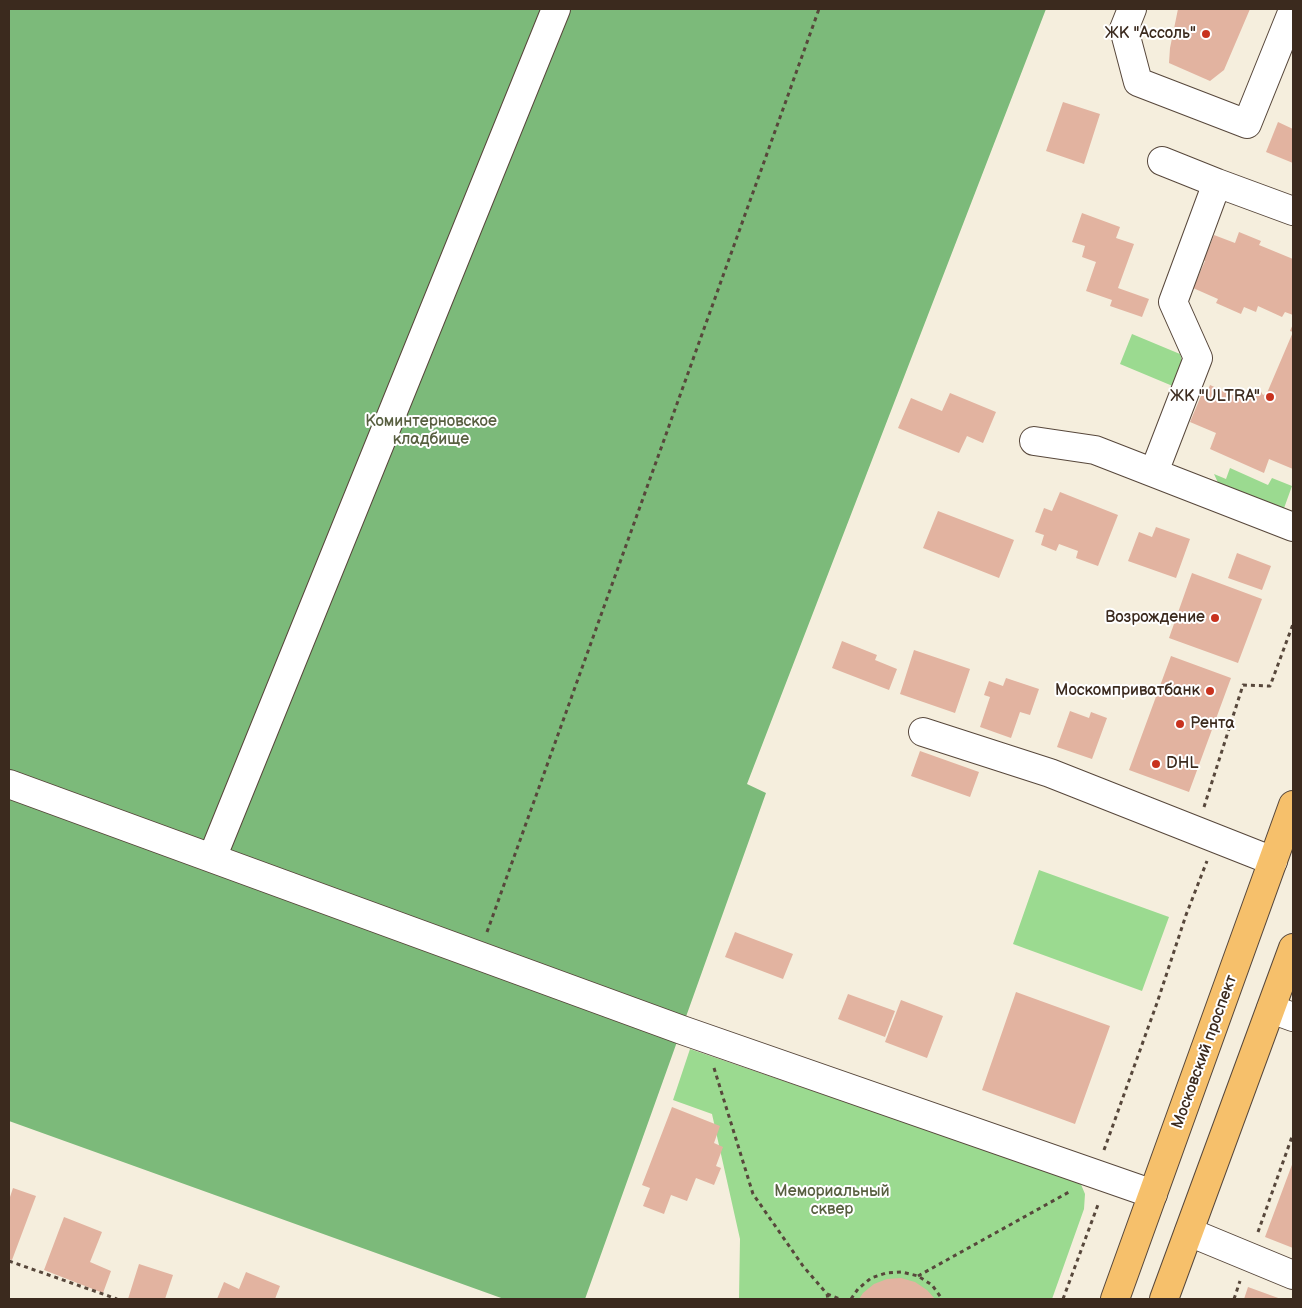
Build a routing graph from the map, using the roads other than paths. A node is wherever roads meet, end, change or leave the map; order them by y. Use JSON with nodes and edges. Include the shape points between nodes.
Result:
{"nodes":[{"id":1,"x":556,"y":9,"type":"edge"},
{"id":2,"x":1132,"y":9,"type":"edge"},
{"id":3,"x":1293,"y":10,"type":"edge"},
{"id":4,"x":1162,"y":161,"type":"dead end"},
{"id":5,"x":1217,"y":183,"type":"junction"},
{"id":6,"x":1293,"y":211,"type":"edge"},
{"id":7,"x":1034,"y":441,"type":"dead end"},
{"id":8,"x":1154,"y":472,"type":"junction"},
{"id":9,"x":1293,"y":527,"type":"edge"},
{"id":10,"x":923,"y":732,"type":"dead end"},
{"id":11,"x":9,"y":784,"type":"edge"},
{"id":12,"x":1293,"y":805,"type":"edge"},
{"id":13,"x":212,"y":858,"type":"junction"},
{"id":14,"x":1273,"y":861,"type":"junction"},
{"id":15,"x":1293,"y":948,"type":"edge"},
{"id":16,"x":1282,"y":1013,"type":"edge"},
{"id":17,"x":1153,"y":1194,"type":"junction"},
{"id":18,"x":1189,"y":1232,"type":"junction"},
{"id":19,"x":1293,"y":1275,"type":"edge"},
{"id":20,"x":1115,"y":1299,"type":"edge"},
{"id":21,"x":1164,"y":1299,"type":"edge"}],
"edges":[{"from":1,"to":13,"type":"lane"},
{"from":2,"to":3,"type":"lane","via":[[1124,29],[1138,82],[1247,124]]},
{"from":4,"to":5,"type":"lane"},
{"from":5,"to":6,"type":"lane"},
{"from":5,"to":8,"type":"lane","via":[[1173,302],[1198,358]]},
{"from":7,"to":8,"type":"lane","via":[[1095,450]]},
{"from":8,"to":9,"type":"lane"},
{"from":10,"to":14,"type":"lane","via":[[1050,773]]},
{"from":11,"to":13,"type":"lane"},
{"from":12,"to":14,"type":"main road","name":"Московский проспект"},
{"from":13,"to":17,"type":"lane","via":[[704,1037]]},
{"from":14,"to":17,"type":"main road","name":"Московский проспект"},
{"from":15,"to":16,"type":"main road"},
{"from":16,"to":18,"type":"main road"},
{"from":17,"to":20,"type":"main road","name":"Московский проспект"},
{"from":18,"to":19,"type":"lane"},
{"from":18,"to":21,"type":"main road"}]}
